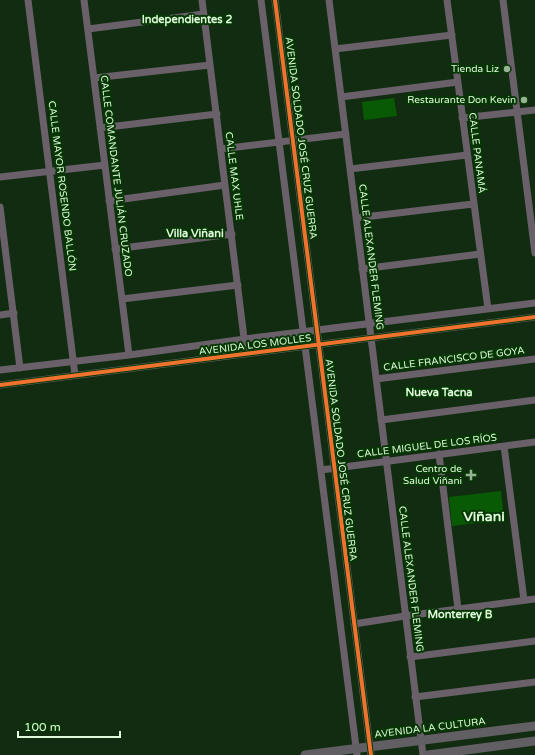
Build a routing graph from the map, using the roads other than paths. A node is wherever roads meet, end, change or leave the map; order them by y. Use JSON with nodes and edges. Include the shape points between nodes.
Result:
{"nodes":[{"id":1,"x":28,"y":0,"type":"edge"},
{"id":2,"x":84,"y":0,"type":"edge"},
{"id":3,"x":202,"y":0,"type":"edge"},
{"id":4,"x":261,"y":0,"type":"edge"},
{"id":5,"x":275,"y":0,"type":"edge"},
{"id":6,"x":329,"y":0,"type":"edge"},
{"id":7,"x":447,"y":0,"type":"edge"},
{"id":8,"x":503,"y":0,"type":"edge"},
{"id":9,"x":204,"y":14,"type":"junction"},
{"id":10,"x":88,"y":29,"type":"junction"},
{"id":11,"x":452,"y":35,"type":"junction"},
{"id":12,"x":335,"y":49,"type":"junction"},
{"id":13,"x":210,"y":65,"type":"junction"},
{"id":14,"x":94,"y":78,"type":"junction"},
{"id":15,"x":458,"y":82,"type":"junction"},
{"id":16,"x":341,"y":97,"type":"junction"},
{"id":17,"x":535,"y":110,"type":"edge"},
{"id":18,"x":517,"y":112,"type":"junction"},
{"id":19,"x":217,"y":114,"type":"junction"},
{"id":20,"x":462,"y":118,"type":"junction"},
{"id":21,"x":100,"y":128,"type":"junction"},
{"id":22,"x":346,"y":134,"type":"junction"},
{"id":23,"x":293,"y":140,"type":"junction"},
{"id":24,"x":279,"y":142,"type":"junction"},
{"id":25,"x":221,"y":149,"type":"junction"},
{"id":26,"x":467,"y":154,"type":"junction"},
{"id":27,"x":105,"y":165,"type":"junction"},
{"id":28,"x":350,"y":169,"type":"junction"},
{"id":29,"x":50,"y":171,"type":"junction"},
{"id":30,"x":0,"y":177,"type":"edge"},
{"id":31,"x":225,"y":185,"type":"junction"},
{"id":32,"x":109,"y":201,"type":"junction"},
{"id":33,"x":473,"y":204,"type":"junction"},
{"id":34,"x":0,"y":211,"type":"edge"},
{"id":35,"x":356,"y":218,"type":"junction"},
{"id":36,"x":232,"y":234,"type":"junction"},
{"id":37,"x":116,"y":249,"type":"junction"},
{"id":38,"x":535,"y":253,"type":"edge"},
{"id":39,"x":480,"y":254,"type":"junction"},
{"id":40,"x":4,"y":263,"type":"edge"},
{"id":41,"x":362,"y":269,"type":"junction"},
{"id":42,"x":238,"y":285,"type":"junction"},
{"id":43,"x":122,"y":299,"type":"junction"},
{"id":44,"x":535,"y":303,"type":"edge"},
{"id":45,"x":488,"y":309,"type":"junction"},
{"id":46,"x":14,"y":313,"type":"junction"},
{"id":47,"x":0,"y":315,"type":"edge"},
{"id":48,"x":535,"y":317,"type":"edge"},
{"id":49,"x":369,"y":324,"type":"junction"},
{"id":50,"x":317,"y":331,"type":"junction"},
{"id":51,"x":303,"y":332,"type":"junction"},
{"id":52,"x":371,"y":338,"type":"junction"},
{"id":53,"x":245,"y":339,"type":"junction"},
{"id":54,"x":319,"y":344,"type":"junction"},
{"id":55,"x":305,"y":346,"type":"junction"},
{"id":56,"x":246,"y":354,"type":"junction"},
{"id":57,"x":129,"y":355,"type":"junction"},
{"id":58,"x":535,"y":359,"type":"edge"},
{"id":59,"x":74,"y":362,"type":"junction"},
{"id":60,"x":20,"y":368,"type":"junction"},
{"id":61,"x":0,"y":370,"type":"edge"},
{"id":62,"x":75,"y":375,"type":"junction"},
{"id":63,"x":376,"y":379,"type":"junction"},
{"id":64,"x":0,"y":385,"type":"edge"},
{"id":65,"x":535,"y":400,"type":"edge"},
{"id":66,"x":381,"y":420,"type":"junction"},
{"id":67,"x":535,"y":442,"type":"edge"},
{"id":68,"x":504,"y":446,"type":"junction"},
{"id":69,"x":439,"y":454,"type":"junction"},
{"id":70,"x":386,"y":461,"type":"junction"},
{"id":71,"x":334,"y":468,"type":"junction"},
{"id":72,"x":321,"y":470,"type":"junction"},
{"id":73,"x":535,"y":599,"type":"edge"},
{"id":74,"x":524,"y":600,"type":"junction"},
{"id":75,"x":458,"y":609,"type":"junction"},
{"id":76,"x":405,"y":616,"type":"junction"},
{"id":77,"x":354,"y":624,"type":"junction"},
{"id":78,"x":535,"y":641,"type":"edge"},
{"id":79,"x":410,"y":657,"type":"junction"},
{"id":80,"x":535,"y":682,"type":"edge"},
{"id":81,"x":415,"y":697,"type":"junction"},
{"id":82,"x":535,"y":726,"type":"edge"},
{"id":83,"x":421,"y":740,"type":"junction"},
{"id":84,"x":535,"y":741,"type":"edge"},
{"id":85,"x":370,"y":751,"type":"edge"},
{"id":86,"x":356,"y":752,"type":"edge"},
{"id":87,"x":305,"y":755,"type":"edge"},
{"id":88,"x":422,"y":755,"type":"edge"},
{"id":89,"x":428,"y":755,"type":"edge"}],
"edges":[{"from":1,"to":29,"type":"street","name":"CALLE MAYOR ROSENDO BALLÓN"},
{"from":2,"to":10,"type":"street","name":"CALLE COMANDANTE JULIÁN CRUZADO"},
{"from":3,"to":9,"type":"street","name":"CALLE MAX UHLE"},
{"from":4,"to":24,"type":"street","name":"AVENIDA SOLDADO JOSÉ CRUZ GUERRA"},
{"from":5,"to":23,"type":"street","name":"AVENIDA SOLDADO JOSÉ CRUZ GUERRA"},
{"from":6,"to":12,"type":"street","name":"CALLE ALEXANDER FLEMING"},
{"from":7,"to":11,"type":"street","name":"CALLE PANAMÁ"},
{"from":8,"to":18,"type":"street"},
{"from":9,"to":10,"type":"street"},
{"from":9,"to":13,"type":"street","name":"CALLE MAX UHLE"},
{"from":10,"to":14,"type":"street","name":"CALLE COMANDANTE JULIÁN CRUZADO"},
{"from":11,"to":12,"type":"street"},
{"from":11,"to":15,"type":"street","name":"CALLE PANAMÁ"},
{"from":12,"to":16,"type":"street","name":"CALLE ALEXANDER FLEMING"},
{"from":13,"to":14,"type":"street"},
{"from":13,"to":19,"type":"street","name":"CALLE MAX UHLE"},
{"from":14,"to":21,"type":"street","name":"CALLE COMANDANTE JULIÁN CRUZADO"},
{"from":15,"to":16,"type":"street"},
{"from":15,"to":20,"type":"street","name":"CALLE PANAMÁ"},
{"from":16,"to":22,"type":"street","name":"CALLE ALEXANDER FLEMING"},
{"from":17,"to":18,"type":"street"},
{"from":18,"to":20,"type":"street"},
{"from":18,"to":38,"type":"street"},
{"from":19,"to":21,"type":"street"},
{"from":19,"to":25,"type":"street","name":"CALLE MAX UHLE"},
{"from":20,"to":26,"type":"street","name":"CALLE PANAMÁ"},
{"from":21,"to":27,"type":"street","name":"CALLE COMANDANTE JULIÁN CRUZADO"},
{"from":22,"to":23,"type":"street"},
{"from":22,"to":28,"type":"street","name":"CALLE ALEXANDER FLEMING"},
{"from":23,"to":24,"type":"street"},
{"from":23,"to":50,"type":"street","name":"AVENIDA SOLDADO JOSÉ CRUZ GUERRA"},
{"from":24,"to":25,"type":"street"},
{"from":24,"to":51,"type":"street","name":"AVENIDA SOLDADO JOSÉ CRUZ GUERRA"},
{"from":25,"to":31,"type":"street","name":"CALLE MAX UHLE"},
{"from":26,"to":28,"type":"street"},
{"from":26,"to":33,"type":"street","name":"CALLE PANAMÁ"},
{"from":27,"to":29,"type":"street"},
{"from":27,"to":32,"type":"street","name":"CALLE COMANDANTE JULIÁN CRUZADO"},
{"from":28,"to":35,"type":"street","name":"CALLE ALEXANDER FLEMING"},
{"from":29,"to":30,"type":"street"},
{"from":29,"to":59,"type":"street","name":"CALLE MAYOR ROSENDO BALLÓN"},
{"from":31,"to":32,"type":"street"},
{"from":31,"to":36,"type":"street","name":"CALLE MAX UHLE"},
{"from":32,"to":37,"type":"street","name":"CALLE COMANDANTE JULIÁN CRUZADO"},
{"from":33,"to":35,"type":"street"},
{"from":33,"to":39,"type":"street","name":"CALLE PANAMÁ"},
{"from":34,"to":40,"type":"street"},
{"from":35,"to":41,"type":"street","name":"CALLE ALEXANDER FLEMING"},
{"from":36,"to":37,"type":"street"},
{"from":36,"to":42,"type":"street","name":"CALLE MAX UHLE"},
{"from":37,"to":43,"type":"street","name":"CALLE COMANDANTE JULIÁN CRUZADO"},
{"from":39,"to":41,"type":"street"},
{"from":39,"to":45,"type":"street","name":"CALLE PANAMÁ"},
{"from":40,"to":46,"type":"street"},
{"from":41,"to":49,"type":"street","name":"CALLE ALEXANDER FLEMING"},
{"from":42,"to":43,"type":"street"},
{"from":42,"to":53,"type":"street","name":"CALLE MAX UHLE"},
{"from":43,"to":57,"type":"street","name":"CALLE COMANDANTE JULIÁN CRUZADO"},
{"from":44,"to":45,"type":"street","name":"AVENIDA LOS MOLLES"},
{"from":45,"to":49,"type":"street","name":"AVENIDA LOS MOLLES"},
{"from":46,"to":47,"type":"street"},
{"from":46,"to":60,"type":"street"},
{"from":48,"to":52,"type":"street","name":"AVENIDA LOS MOLLES"},
{"from":49,"to":50,"type":"street","name":"AVENIDA LOS MOLLES"},
{"from":49,"to":52,"type":"street","name":"CALLE ALEXANDER FLEMING"},
{"from":50,"to":51,"type":"street","name":"AVENIDA LOS MOLLES"},
{"from":50,"to":54,"type":"street","name":"AVENIDA SOLDADO JOSÉ CRUZ GUERRA"},
{"from":51,"to":53,"type":"street","name":"AVENIDA LOS MOLLES"},
{"from":51,"to":55,"type":"street","name":"AVENIDA SOLDADO JOSÉ CRUZ GUERRA"},
{"from":52,"to":54,"type":"street","name":"AVENIDA LOS MOLLES"},
{"from":52,"to":63,"type":"street","name":"CALLE ALEXANDER FLEMING"},
{"from":53,"to":56,"type":"street","name":"CALLE MAX UHLE"},
{"from":53,"to":57,"type":"street","name":"AVENIDA LOS MOLLES"},
{"from":54,"to":55,"type":"street","name":"AVENIDA LOS MOLLES"},
{"from":54,"to":71,"type":"street","name":"AVENIDA SOLDADO JOSÉ CRUZ GUERRA"},
{"from":55,"to":56,"type":"street","name":"AVENIDA LOS MOLLES"},
{"from":55,"to":72,"type":"street","name":"AVENIDA SOLDADO JOSÉ CRUZ GUERRA"},
{"from":56,"to":62,"type":"street","name":"AVENIDA LOS MOLLES"},
{"from":57,"to":59,"type":"street","name":"AVENIDA LOS MOLLES"},
{"from":58,"to":63,"type":"street","name":"CALLE FRANCISCO DE GOYA"},
{"from":59,"to":60,"type":"street","name":"AVENIDA LOS MOLLES"},
{"from":59,"to":62,"type":"street","name":"CALLE MAYOR ROSENDO BALLÓN"},
{"from":60,"to":61,"type":"street","name":"AVENIDA LOS MOLLES"},
{"from":62,"to":64,"type":"street","name":"AVENIDA LOS MOLLES"},
{"from":63,"to":66,"type":"street","name":"CALLE ALEXANDER FLEMING"},
{"from":65,"to":66,"type":"street"},
{"from":66,"to":70,"type":"street","name":"CALLE ALEXANDER FLEMING"},
{"from":67,"to":68,"type":"street","name":"CALLE MIGUEL DE LOS RÍOS"},
{"from":68,"to":69,"type":"street","name":"CALLE MIGUEL DE LOS RÍOS"},
{"from":68,"to":74,"type":"street"},
{"from":69,"to":70,"type":"street","name":"CALLE MIGUEL DE LOS RÍOS"},
{"from":69,"to":75,"type":"street"},
{"from":70,"to":71,"type":"street","name":"CALLE MIGUEL DE LOS RÍOS"},
{"from":70,"to":76,"type":"street","name":"CALLE ALEXANDER FLEMING"},
{"from":71,"to":72,"type":"street","name":"CALLE MIGUEL DE LOS RÍOS"},
{"from":71,"to":77,"type":"street","name":"AVENIDA SOLDADO JOSÉ CRUZ GUERRA"},
{"from":72,"to":86,"type":"street","name":"AVENIDA SOLDADO JOSÉ CRUZ GUERRA"},
{"from":73,"to":74,"type":"street"},
{"from":74,"to":75,"type":"street"},
{"from":75,"to":76,"type":"street"},
{"from":76,"to":77,"type":"street"},
{"from":76,"to":79,"type":"street","name":"CALLE ALEXANDER FLEMING"},
{"from":77,"to":85,"type":"street","name":"AVENIDA SOLDADO JOSÉ CRUZ GUERRA"},
{"from":78,"to":79,"type":"street"},
{"from":79,"to":81,"type":"street","name":"CALLE ALEXANDER FLEMING"},
{"from":80,"to":81,"type":"street"},
{"from":81,"to":83,"type":"street","name":"CALLE ALEXANDER FLEMING"},
{"from":82,"to":83,"type":"main road","name":"AVENIDA LA CULTURA"},
{"from":83,"to":85,"type":"main road","name":"AVENIDA LA CULTURA"},
{"from":83,"to":88,"type":"street","name":"CALLE ALEXANDER FLEMING"},
{"from":84,"to":89,"type":"main road"},
{"from":85,"to":86,"type":"main road","name":"AVENIDA LA CULTURA"},
{"from":86,"to":87,"type":"main road","name":"AVENIDA LA CULTURA"}]}
